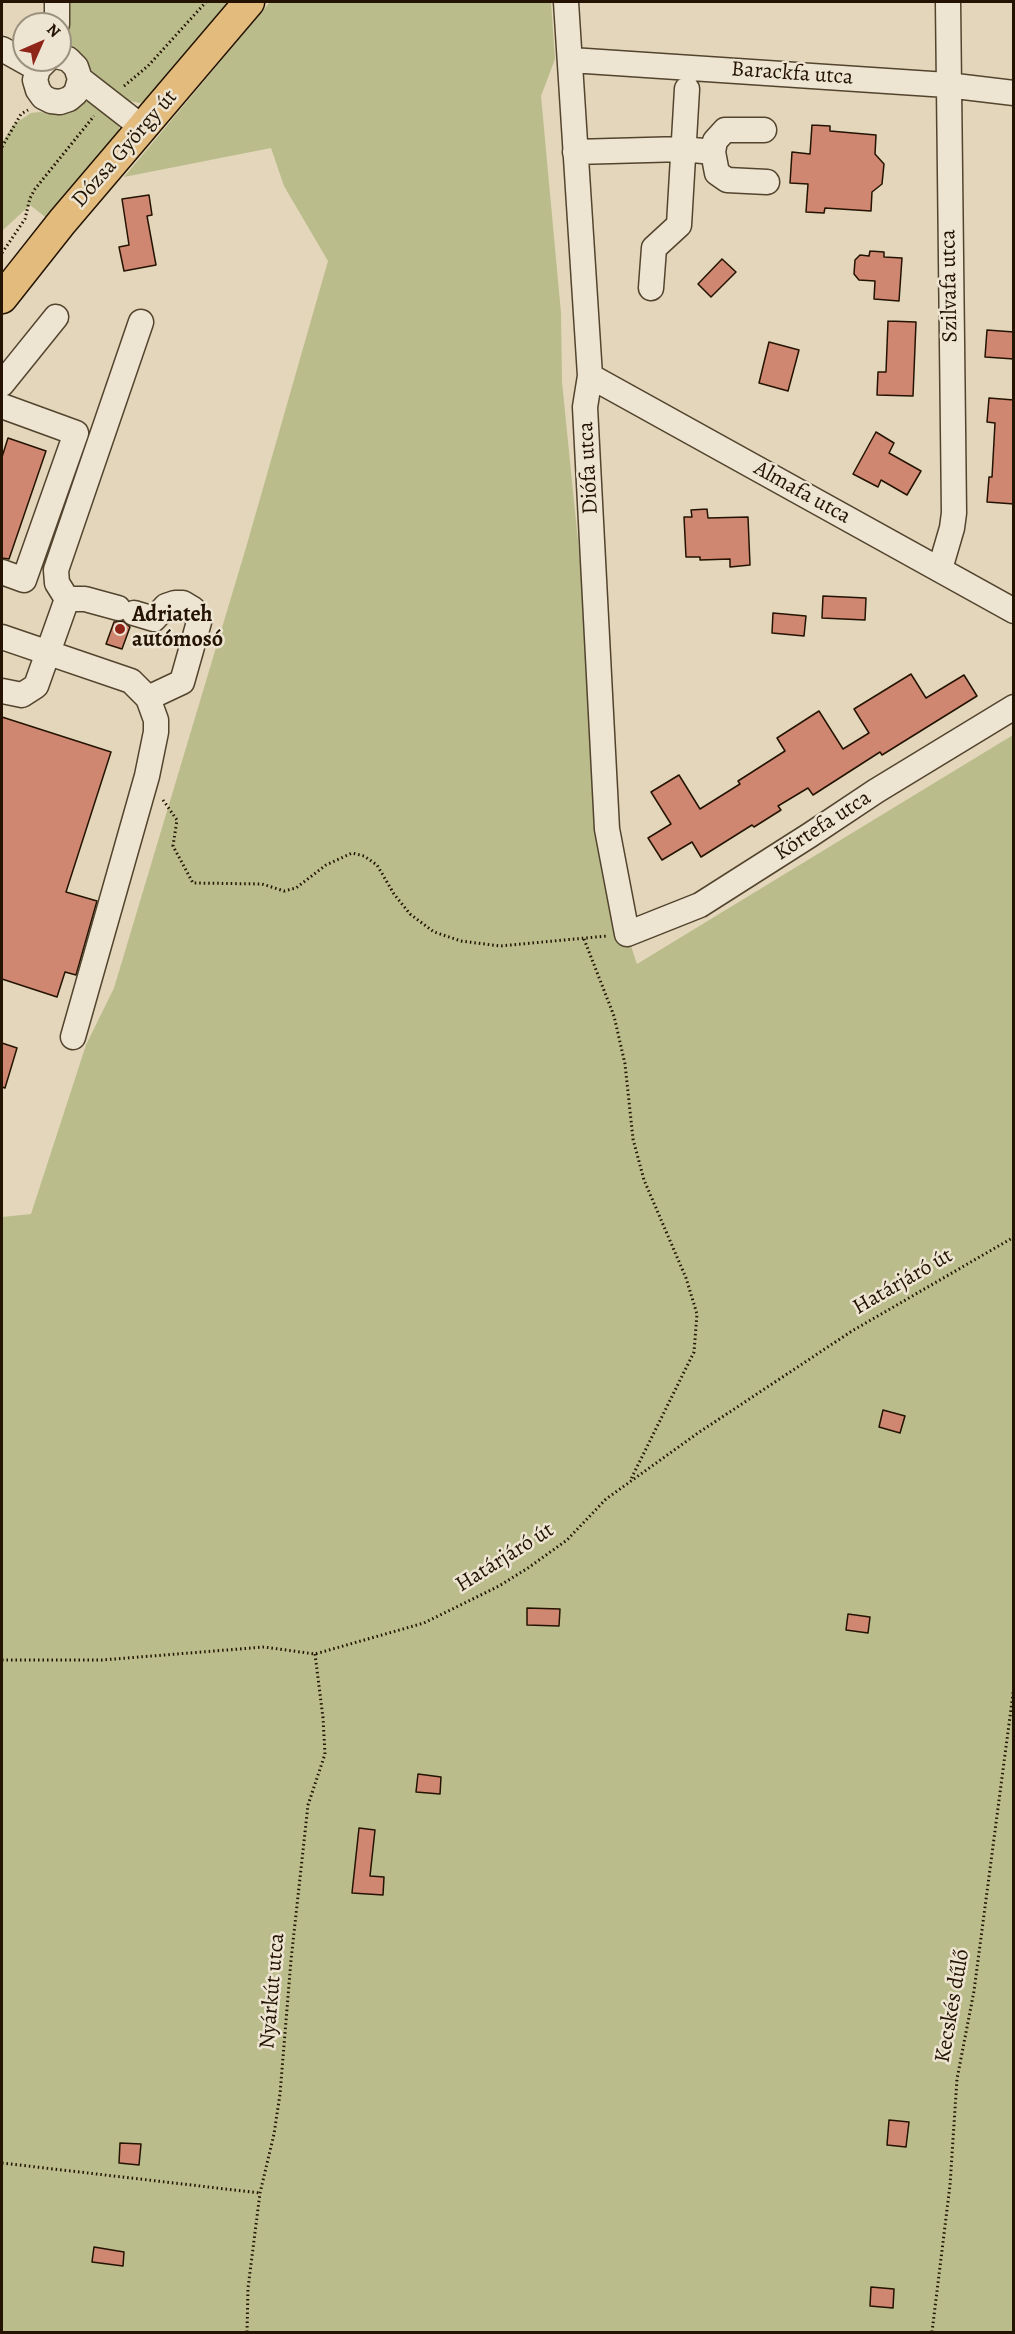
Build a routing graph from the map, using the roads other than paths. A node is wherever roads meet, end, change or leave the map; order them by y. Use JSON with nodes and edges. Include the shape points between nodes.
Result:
{"nodes":[{"id":1,"x":249,"y":2,"type":"edge"},
{"id":2,"x":566,"y":2,"type":"edge"},
{"id":3,"x":948,"y":2,"type":"edge"},
{"id":4,"x":571,"y":60,"type":"junction"},
{"id":5,"x":72,"y":62,"type":"edge"},
{"id":6,"x":38,"y":72,"type":"edge"},
{"id":7,"x":81,"y":79,"type":"junction"},
{"id":8,"x":947,"y":85,"type":"junction"},
{"id":9,"x":687,"y":89,"type":"dead end"},
{"id":10,"x":1014,"y":93,"type":"edge"},
{"id":11,"x":143,"y":128,"type":"junction"},
{"id":12,"x":764,"y":130,"type":"dead end"},
{"id":13,"x":683,"y":149,"type":"junction"},
{"id":14,"x":575,"y":152,"type":"junction"},
{"id":15,"x":713,"y":152,"type":"junction"},
{"id":16,"x":767,"y":182,"type":"dead end"},
{"id":17,"x":651,"y":288,"type":"dead end"},
{"id":18,"x":2,"y":298,"type":"edge"},
{"id":19,"x":56,"y":317,"type":"dead end"},
{"id":20,"x":141,"y":322,"type":"dead end"},
{"id":21,"x":590,"y":376,"type":"junction"},
{"id":22,"x":2,"y":384,"type":"edge"},
{"id":23,"x":2,"y":406,"type":"edge"},
{"id":24,"x":940,"y":569,"type":"junction"},
{"id":25,"x":2,"y":572,"type":"edge"},
{"id":26,"x":67,"y":599,"type":"junction"},
{"id":27,"x":1014,"y":611,"type":"edge"},
{"id":28,"x":2,"y":637,"type":"edge"},
{"id":29,"x":48,"y":653,"type":"junction"},
{"id":30,"x":2,"y":691,"type":"edge"},
{"id":31,"x":148,"y":698,"type":"junction"},
{"id":32,"x":1014,"y":707,"type":"edge"},
{"id":33,"x":627,"y":934,"type":"joint"},
{"id":34,"x":73,"y":1037,"type":"dead end"}],
"edges":[{"from":1,"to":11,"type":"main road","name":"Dózsa György út"},
{"from":2,"to":4,"type":"street","name":"Diófa utca"},
{"from":3,"to":8,"type":"street","name":"Szilvafa utca"},
{"from":4,"to":8,"type":"street","name":"Barackfa utca"},
{"from":4,"to":14,"type":"street","name":"Diófa utca"},
{"from":5,"to":7,"type":"street"},
{"from":6,"to":7,"type":"street","via":[[35,80],[38,90],[46,99],[60,102],[76,93]]},
{"from":7,"to":11,"type":"street"},
{"from":8,"to":10,"type":"street","name":"Barackfa utca"},
{"from":8,"to":24,"type":"street","name":"Szilvafa utca","via":[[954,513]]},
{"from":9,"to":13,"type":"street"},
{"from":11,"to":18,"type":"main road","name":"Dózsa György út"},
{"from":12,"to":15,"type":"street","via":[[725,130],[715,141]]},
{"from":13,"to":14,"type":"street"},
{"from":13,"to":15,"type":"street"},
{"from":13,"to":17,"type":"street","via":[[679,225],[654,248]]},
{"from":14,"to":21,"type":"street","name":"Diófa utca"},
{"from":15,"to":16,"type":"street","via":[[717,173],[727,180]]},
{"from":19,"to":22,"type":"street"},
{"from":20,"to":26,"type":"street","via":[[56,570],[57,583]]},
{"from":21,"to":24,"type":"street","name":"Almafa utca"},
{"from":21,"to":33,"type":"street","name":"Diófa utca","via":[[585,407],[607,829]]},
{"from":23,"to":25,"type":"street","via":[[76,433],[24,580]]},
{"from":24,"to":27,"type":"street","name":"Almafa utca"},
{"from":26,"to":29,"type":"street"},
{"from":26,"to":31,"type":"street","via":[[85,599],[154,619],[166,606],[188,604],[198,615],[199,629],[182,682]]},
{"from":28,"to":29,"type":"street"},
{"from":29,"to":30,"type":"street","via":[[32,691],[16,695]]},
{"from":29,"to":31,"type":"street","via":[[122,676],[140,687]]},
{"from":31,"to":34,"type":"street","via":[[156,732],[144,787]]},
{"from":32,"to":33,"type":"street","name":"Körtefa utca","via":[[700,905]]}]}
